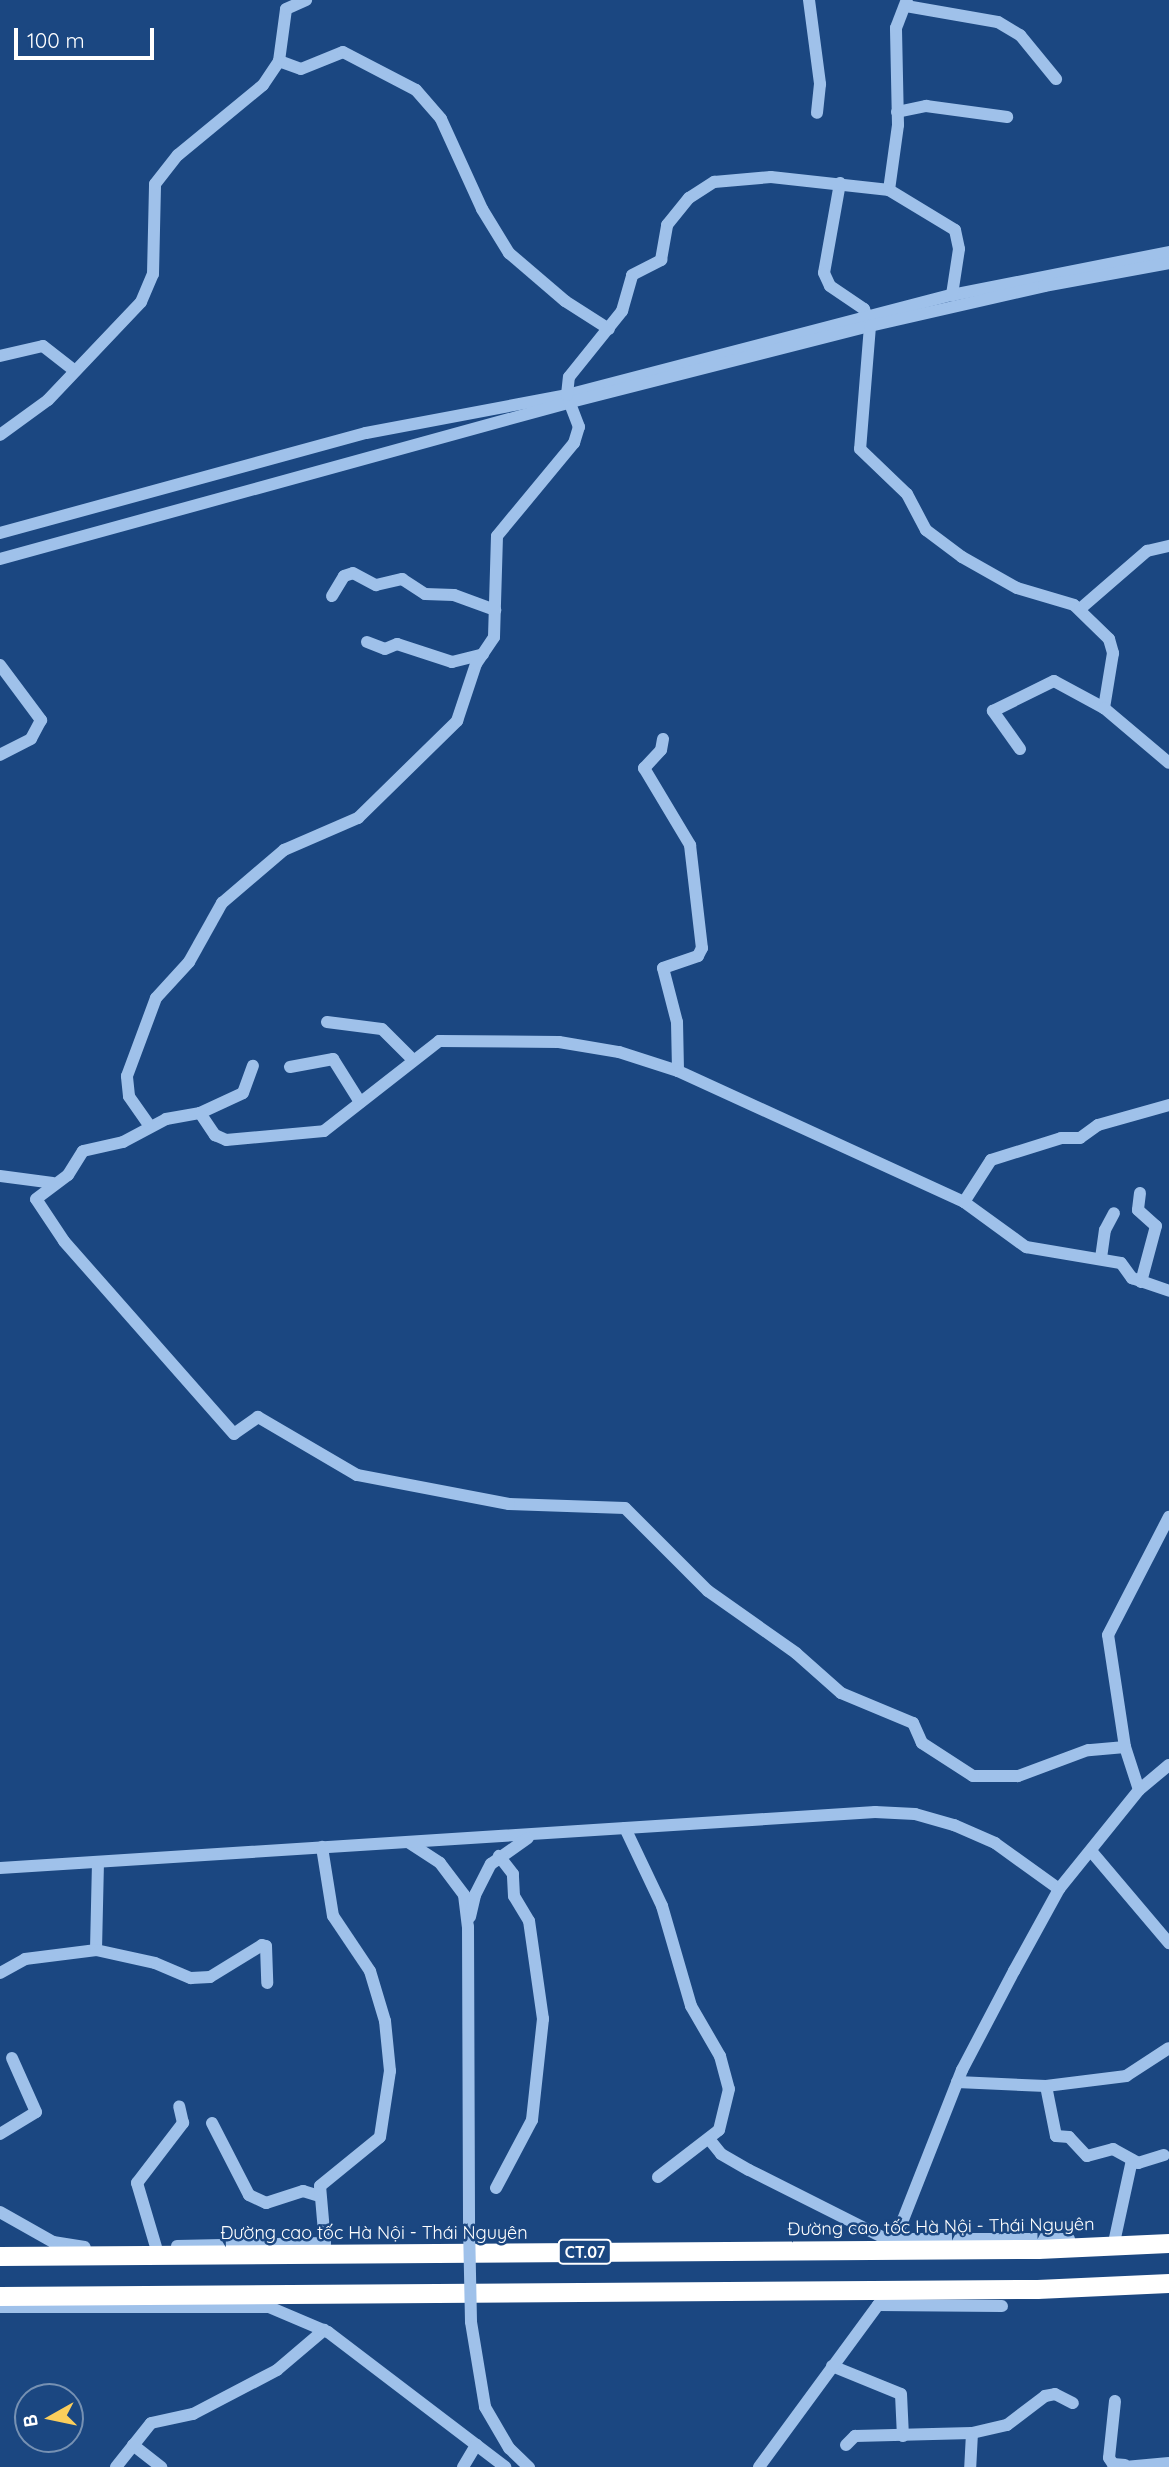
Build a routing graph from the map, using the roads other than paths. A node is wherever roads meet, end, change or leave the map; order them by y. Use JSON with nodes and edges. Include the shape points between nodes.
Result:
{"nodes":[{"id":1,"x":306,"y":0,"type":"edge"},
{"id":2,"x":809,"y":0,"type":"edge"},
{"id":3,"x":907,"y":3,"type":"edge"},
{"id":4,"x":279,"y":61,"type":"junction"},
{"id":5,"x":1056,"y":79,"type":"dead end"},
{"id":6,"x":897,"y":112,"type":"junction"},
{"id":7,"x":817,"y":113,"type":"dead end"},
{"id":8,"x":1007,"y":117,"type":"dead end"},
{"id":9,"x":840,"y":183,"type":"junction"},
{"id":10,"x":889,"y":190,"type":"junction"},
{"id":11,"x":1169,"y":252,"type":"edge"},
{"id":12,"x":1169,"y":263,"type":"edge"},
{"id":13,"x":952,"y":295,"type":"junction"},
{"id":14,"x":869,"y":321,"type":"junction"},
{"id":15,"x":609,"y":329,"type":"junction"},
{"id":16,"x":0,"y":356,"type":"edge"},
{"id":17,"x":74,"y":370,"type":"junction"},
{"id":18,"x":569,"y":398,"type":"junction"},
{"id":19,"x":0,"y":435,"type":"edge"},
{"id":20,"x":0,"y":533,"type":"edge"},
{"id":21,"x":1169,"y":546,"type":"edge"},
{"id":22,"x":0,"y":559,"type":"edge"},
{"id":23,"x":332,"y":596,"type":"dead end"},
{"id":24,"x":1080,"y":609,"type":"junction"},
{"id":25,"x":495,"y":610,"type":"junction"},
{"id":26,"x":367,"y":642,"type":"dead end"},
{"id":27,"x":482,"y":654,"type":"junction"},
{"id":28,"x":0,"y":664,"type":"edge"},
{"id":29,"x":1104,"y":708,"type":"junction"},
{"id":30,"x":663,"y":739,"type":"dead end"},
{"id":31,"x":1020,"y":749,"type":"dead end"},
{"id":32,"x":0,"y":755,"type":"edge"},
{"id":33,"x":1169,"y":763,"type":"edge"},
{"id":34,"x":327,"y":1022,"type":"dead end"},
{"id":35,"x":413,"y":1060,"type":"junction"},
{"id":36,"x":253,"y":1066,"type":"dead end"},
{"id":37,"x":290,"y":1067,"type":"dead end"},
{"id":38,"x":678,"y":1071,"type":"junction"},
{"id":39,"x":360,"y":1102,"type":"junction"},
{"id":40,"x":1169,"y":1105,"type":"edge"},
{"id":41,"x":200,"y":1113,"type":"junction"},
{"id":42,"x":149,"y":1125,"type":"junction"},
{"id":43,"x":0,"y":1176,"type":"edge"},
{"id":44,"x":53,"y":1183,"type":"junction"},
{"id":45,"x":1140,"y":1193,"type":"dead end"},
{"id":46,"x":964,"y":1202,"type":"junction"},
{"id":47,"x":1114,"y":1213,"type":"dead end"},
{"id":48,"x":1101,"y":1258,"type":"junction"},
{"id":49,"x":1141,"y":1282,"type":"junction"},
{"id":50,"x":1169,"y":1291,"type":"edge"},
{"id":51,"x":1169,"y":1517,"type":"edge"},
{"id":52,"x":1125,"y":1747,"type":"junction"},
{"id":53,"x":1169,"y":1765,"type":"edge"},
{"id":54,"x":1139,"y":1790,"type":"junction"},
{"id":55,"x":625,"y":1828,"type":"junction"},
{"id":56,"x":538,"y":1834,"type":"junction"},
{"id":57,"x":408,"y":1842,"type":"junction"},
{"id":58,"x":321,"y":1847,"type":"junction"},
{"id":59,"x":1091,"y":1852,"type":"junction"},
{"id":60,"x":499,"y":1856,"type":"junction"},
{"id":61,"x":98,"y":1863,"type":"junction"},
{"id":62,"x":0,"y":1868,"type":"edge"},
{"id":63,"x":1059,"y":1889,"type":"junction"},
{"id":64,"x":468,"y":1927,"type":"junction"},
{"id":65,"x":1169,"y":1943,"type":"edge"},
{"id":66,"x":96,"y":1950,"type":"junction"},
{"id":67,"x":0,"y":1973,"type":"edge"},
{"id":68,"x":267,"y":1983,"type":"dead end"},
{"id":69,"x":1169,"y":2048,"type":"edge"},
{"id":70,"x":12,"y":2058,"type":"dead end"},
{"id":71,"x":957,"y":2082,"type":"junction"},
{"id":72,"x":1046,"y":2086,"type":"junction"},
{"id":73,"x":179,"y":2106,"type":"dead end"},
{"id":74,"x":212,"y":2123,"type":"dead end"},
{"id":75,"x":0,"y":2134,"type":"edge"},
{"id":76,"x":709,"y":2138,"type":"junction"},
{"id":77,"x":1164,"y":2155,"type":"dead end"},
{"id":78,"x":1132,"y":2160,"type":"junction"},
{"id":79,"x":659,"y":2177,"type":"dead end"},
{"id":80,"x":496,"y":2188,"type":"dead end"},
{"id":81,"x":319,"y":2196,"type":"junction"},
{"id":82,"x":0,"y":2212,"type":"edge"},
{"id":83,"x":1169,"y":2234,"type":"edge"},
{"id":84,"x":1115,"y":2238,"type":"junction"},
{"id":85,"x":895,"y":2240,"type":"junction"},
{"id":86,"x":1169,"y":2243,"type":"edge"},
{"id":87,"x":156,"y":2247,"type":"junction"},
{"id":88,"x":0,"y":2256,"type":"edge"},
{"id":89,"x":1169,"y":2283,"type":"edge"},
{"id":90,"x":0,"y":2296,"type":"edge"},
{"id":91,"x":1002,"y":2306,"type":"dead end"},
{"id":92,"x":0,"y":2307,"type":"edge"},
{"id":93,"x":324,"y":2330,"type":"junction"},
{"id":94,"x":832,"y":2366,"type":"junction"},
{"id":95,"x":1115,"y":2401,"type":"dead end"},
{"id":96,"x":1073,"y":2403,"type":"dead end"},
{"id":97,"x":972,"y":2434,"type":"junction"},
{"id":98,"x":904,"y":2436,"type":"junction"},
{"id":99,"x":133,"y":2445,"type":"junction"},
{"id":100,"x":476,"y":2445,"type":"junction"},
{"id":101,"x":846,"y":2445,"type":"dead end"},
{"id":102,"x":1169,"y":2463,"type":"edge"},
{"id":103,"x":1125,"y":2466,"type":"edge"},
{"id":104,"x":1154,"y":2466,"type":"edge"},
{"id":105,"x":116,"y":2467,"type":"edge"},
{"id":106,"x":162,"y":2467,"type":"edge"},
{"id":107,"x":463,"y":2467,"type":"edge"},
{"id":108,"x":505,"y":2467,"type":"edge"},
{"id":109,"x":529,"y":2467,"type":"edge"},
{"id":110,"x":759,"y":2467,"type":"edge"},
{"id":111,"x":970,"y":2467,"type":"edge"}],
"edges":[{"from":1,"to":4,"type":"street","via":[[286,9]]},
{"from":2,"to":7,"type":"street","via":[[820,84]]},
{"from":3,"to":5,"type":"street","via":[[998,22],[1020,35]]},
{"from":3,"to":6,"type":"street","via":[[896,28]]},
{"from":4,"to":15,"type":"street","via":[[301,69],[343,52],[416,90],[441,119],[482,209],[509,253],[565,301]]},
{"from":4,"to":17,"type":"street","via":[[255,94],[190,144],[160,175],[153,195],[154,259],[149,289]]},
{"from":6,"to":8,"type":"street","via":[[926,106]]},
{"from":6,"to":10,"type":"street"},
{"from":9,"to":10,"type":"street"},
{"from":9,"to":14,"type":"street","via":[[824,273],[830,286],[864,309]]},
{"from":9,"to":15,"type":"street","via":[[759,178],[714,182],[697,190],[667,225],[661,260],[632,275],[624,306]]},
{"from":10,"to":13,"type":"street","via":[[955,230],[959,249]]},
{"from":11,"to":13,"type":"street"},
{"from":12,"to":14,"type":"street"},
{"from":13,"to":14,"type":"street"},
{"from":14,"to":18,"type":"street"},
{"from":14,"to":24,"type":"street","via":[[860,449],[906,494],[923,527],[962,557],[1017,588]]},
{"from":15,"to":18,"type":"street","via":[[574,369]]},
{"from":16,"to":17,"type":"street","via":[[43,346]]},
{"from":17,"to":19,"type":"street","via":[[48,400]]},
{"from":18,"to":20,"type":"street","via":[[366,433]]},
{"from":18,"to":22,"type":"street"},
{"from":18,"to":25,"type":"street","via":[[579,427],[574,443],[497,536]]},
{"from":21,"to":24,"type":"street","via":[[1147,551]]},
{"from":23,"to":25,"type":"street","via":[[344,576],[353,573],[376,584],[402,579],[425,594],[454,595]]},
{"from":24,"to":29,"type":"street","via":[[1112,646]]},
{"from":25,"to":27,"type":"street","via":[[494,636]]},
{"from":26,"to":27,"type":"street","via":[[385,649],[397,644],[452,662]]},
{"from":27,"to":42,"type":"street","via":[[452,727],[358,818],[284,850],[228,898],[189,962],[156,998],[127,1076],[129,1096]]},
{"from":28,"to":32,"type":"street","via":[[41,720],[31,739]]},
{"from":29,"to":31,"type":"street","via":[[1062,684],[1036,687],[993,711]]},
{"from":29,"to":33,"type":"street"},
{"from":30,"to":38,"type":"street","via":[[662,750],[644,768],[690,845],[702,948],[698,956],[667,964],[662,973],[677,1022]]},
{"from":34,"to":35,"type":"street","via":[[382,1029]]},
{"from":35,"to":38,"type":"street","via":[[447,1039],[515,1041],[610,1050]]},
{"from":35,"to":39,"type":"street"},
{"from":36,"to":41,"type":"street","via":[[243,1093]]},
{"from":37,"to":39,"type":"street","via":[[332,1059]]},
{"from":38,"to":46,"type":"street"},
{"from":39,"to":41,"type":"street","via":[[331,1129],[300,1136],[220,1139]]},
{"from":40,"to":46,"type":"street","via":[[1110,1121],[1080,1139],[1061,1138],[991,1160]]},
{"from":41,"to":42,"type":"street"},
{"from":42,"to":44,"type":"street","via":[[123,1142],[83,1151],[71,1171]]},
{"from":43,"to":44,"type":"street"},
{"from":44,"to":52,"type":"street","via":[[38,1195],[37,1205],[234,1434],[258,1417],[357,1475],[509,1504],[625,1508],[708,1591],[796,1653],[841,1693],[912,1723],[922,1743],[973,1776],[1018,1776],[1052,1767],[1087,1749]]},
{"from":45,"to":49,"type":"street","via":[[1138,1210],[1156,1226]]},
{"from":46,"to":48,"type":"street","via":[[1026,1247]]},
{"from":47,"to":48,"type":"street","via":[[1105,1230]]},
{"from":48,"to":49,"type":"street","via":[[1121,1262]]},
{"from":49,"to":50,"type":"street"},
{"from":51,"to":52,"type":"street","via":[[1108,1635]]},
{"from":52,"to":54,"type":"street"},
{"from":53,"to":54,"type":"street"},
{"from":54,"to":59,"type":"street"},
{"from":55,"to":56,"type":"street"},
{"from":55,"to":63,"type":"street","via":[[915,1814],[995,1843]]},
{"from":55,"to":76,"type":"street","via":[[666,1916],[698,2023],[724,2066],[729,2089],[724,2121]]},
{"from":56,"to":57,"type":"street"},
{"from":56,"to":60,"type":"street"},
{"from":57,"to":58,"type":"street"},
{"from":57,"to":64,"type":"street","via":[[429,1854],[459,1886]]},
{"from":58,"to":61,"type":"street"},
{"from":58,"to":81,"type":"street","via":[[333,1916],[351,1938],[377,1990],[390,2071],[386,2119],[377,2143],[326,2180]]},
{"from":59,"to":63,"type":"street"},
{"from":59,"to":65,"type":"street"},
{"from":60,"to":64,"type":"street","via":[[481,1879]]},
{"from":60,"to":80,"type":"street","via":[[513,1874],[514,1896],[529,1922],[543,2019],[531,2120]]},
{"from":61,"to":62,"type":"street"},
{"from":61,"to":66,"type":"street"},
{"from":63,"to":71,"type":"street"},
{"from":64,"to":109,"type":"street","bridge":true,"via":[[471,2322],[485,2407],[509,2448]]},
{"from":66,"to":67,"type":"street","via":[[24,1959]]},
{"from":66,"to":68,"type":"street","via":[[191,1978],[220,1973],[265,1945]]},
{"from":69,"to":72,"type":"street","via":[[1126,2077]]},
{"from":70,"to":75,"type":"street","via":[[36,2110]]},
{"from":71,"to":72,"type":"street"},
{"from":71,"to":85,"type":"street"},
{"from":72,"to":78,"type":"street","via":[[1056,2136],[1069,2137],[1090,2157],[1113,2149]]},
{"from":73,"to":87,"type":"street","via":[[183,2123],[137,2183]]},
{"from":74,"to":81,"type":"street","via":[[249,2195],[266,2203],[303,2192]]},
{"from":76,"to":79,"type":"street"},
{"from":76,"to":85,"type":"street","via":[[721,2154],[750,2170]]},
{"from":77,"to":78,"type":"street","via":[[1138,2163]]},
{"from":78,"to":84,"type":"street"},
{"from":81,"to":87,"type":"street","via":[[323,2244]]},
{"from":82,"to":87,"type":"street","via":[[52,2242]]},
{"from":83,"to":84,"type":"street"},
{"from":84,"to":85,"type":"street"},
{"from":86,"to":88,"type":"highway","name":"Đường cao tốc Hà Nội - Thái Nguyên","number":"CT.07","via":[[1011,2249]]},
{"from":89,"to":90,"type":"highway","via":[[1023,2289]]},
{"from":91,"to":94,"type":"street","via":[[878,2305]]},
{"from":92,"to":93,"type":"street","via":[[259,2305]]},
{"from":93,"to":99,"type":"street","via":[[277,2370],[193,2414],[158,2419]]},
{"from":93,"to":100,"type":"street"},
{"from":94,"to":98,"type":"street","via":[[901,2394]]},
{"from":94,"to":110,"type":"street"},
{"from":95,"to":103,"type":"street","via":[[1109,2458],[1112,2464]]},
{"from":96,"to":97,"type":"street","via":[[1051,2394],[1007,2425]]},
{"from":97,"to":98,"type":"street"},
{"from":97,"to":111,"type":"street"},
{"from":98,"to":101,"type":"street","via":[[855,2436]]},
{"from":99,"to":105,"type":"street"},
{"from":99,"to":106,"type":"street"},
{"from":100,"to":107,"type":"street"},
{"from":100,"to":108,"type":"street"},
{"from":102,"to":104,"type":"street"},
{"from":103,"to":104,"type":"street"}]}
